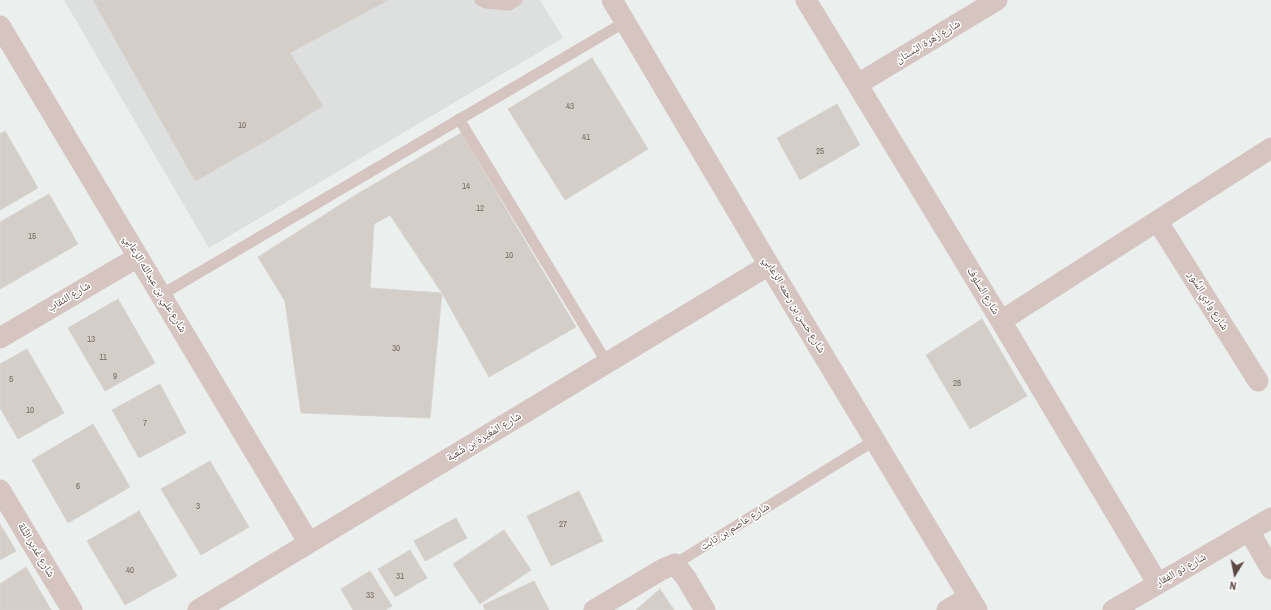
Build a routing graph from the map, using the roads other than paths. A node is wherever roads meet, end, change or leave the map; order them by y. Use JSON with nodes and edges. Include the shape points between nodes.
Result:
{"nodes":[{"id":1,"x":480,"y":0,"type":"edge"},
{"id":2,"x":517,"y":0,"type":"edge"},
{"id":3,"x":612,"y":0,"type":"edge"},
{"id":4,"x":806,"y":0,"type":"edge"},
{"id":5,"x":997,"y":0,"type":"edge"},
{"id":6,"x":625,"y":22,"type":"junction"},
{"id":7,"x":0,"y":26,"type":"edge"},
{"id":8,"x":858,"y":84,"type":"junction"},
{"id":9,"x":459,"y":119,"type":"junction"},
{"id":10,"x":1271,"y":148,"type":"edge"},
{"id":11,"x":1158,"y":222,"type":"junction"},
{"id":12,"x":138,"y":256,"type":"junction"},
{"id":13,"x":769,"y":265,"type":"junction"},
{"id":14,"x":161,"y":295,"type":"junction"},
{"id":15,"x":1001,"y":321,"type":"junction"},
{"id":16,"x":0,"y":338,"type":"edge"},
{"id":17,"x":607,"y":363,"type":"junction"},
{"id":18,"x":1258,"y":381,"type":"dead end"},
{"id":19,"x":875,"y":440,"type":"junction"},
{"id":20,"x":0,"y":490,"type":"edge"},
{"id":21,"x":1271,"y":518,"type":"edge"},
{"id":22,"x":1249,"y":531,"type":"junction"},
{"id":23,"x":310,"y":543,"type":"junction"},
{"id":24,"x":675,"y":564,"type":"junction"},
{"id":25,"x":1271,"y":569,"type":"edge"},
{"id":26,"x":1158,"y":584,"type":"junction"},
{"id":27,"x":973,"y":604,"type":"edge"},
{"id":28,"x":72,"y":610,"type":"edge"},
{"id":29,"x":198,"y":610,"type":"edge"},
{"id":30,"x":594,"y":610,"type":"edge"},
{"id":31,"x":705,"y":610,"type":"edge"},
{"id":32,"x":947,"y":610,"type":"edge"},
{"id":33,"x":1113,"y":610,"type":"edge"}],
"edges":[{"from":1,"to":2,"type":"lane","via":[[509,5]]},
{"from":3,"to":6,"type":"street","name":"شارع حسن بن رحمه الزعابي"},
{"from":4,"to":8,"type":"street","name":"شارع السلوف"},
{"from":5,"to":8,"type":"street","name":"شارع زَهرة البُستان"},
{"from":6,"to":9,"type":"lane"},
{"from":6,"to":13,"type":"street","name":"شارع حسن بن رحمه الزعابي"},
{"from":7,"to":12,"type":"street","name":"شارع علي بن عبدالله الزعابي"},
{"from":8,"to":15,"type":"street","name":"شارع السلوف"},
{"from":9,"to":14,"type":"lane"},
{"from":9,"to":17,"type":"lane"},
{"from":10,"to":11,"type":"street"},
{"from":11,"to":15,"type":"street"},
{"from":11,"to":18,"type":"street","name":"شارع وادِي السُّور"},
{"from":12,"to":14,"type":"street","name":"شارع علي بن عبدالله الزعابي"},
{"from":12,"to":16,"type":"street","name":"شارع الثقاب"},
{"from":13,"to":17,"type":"street","name":"شارع المُغِيرة بن شُعبة"},
{"from":13,"to":19,"type":"street","name":"شارع حسن بن رحمه الزعابي"},
{"from":14,"to":23,"type":"street","name":"شارع علي بن عبدالله الزعابي"},
{"from":15,"to":26,"type":"street","name":"شارع السلوف"},
{"from":17,"to":23,"type":"street","name":"شارع المُغِيرة بن شُعبة"},
{"from":19,"to":24,"type":"lane","name":"شارع عاصم بن ثابت"},
{"from":19,"to":27,"type":"street","name":"شارع حسن بن رحمه الزعابي"},
{"from":20,"to":28,"type":"street","name":"شارع غَدير الثَّلة"},
{"from":21,"to":22,"type":"street","name":"شارع ذو الفِقار"},
{"from":22,"to":25,"type":"street"},
{"from":22,"to":26,"type":"street","name":"شارع ذو الفِقار"},
{"from":23,"to":29,"type":"street","name":"شارع المُغِيرة بن شُعبة"},
{"from":24,"to":30,"type":"street","name":"شارع عاصم بن ثابت"},
{"from":24,"to":31,"type":"street"},
{"from":26,"to":33,"type":"street","name":"شارع ذو الفِقار"},
{"from":27,"to":32,"type":"street"}]}
